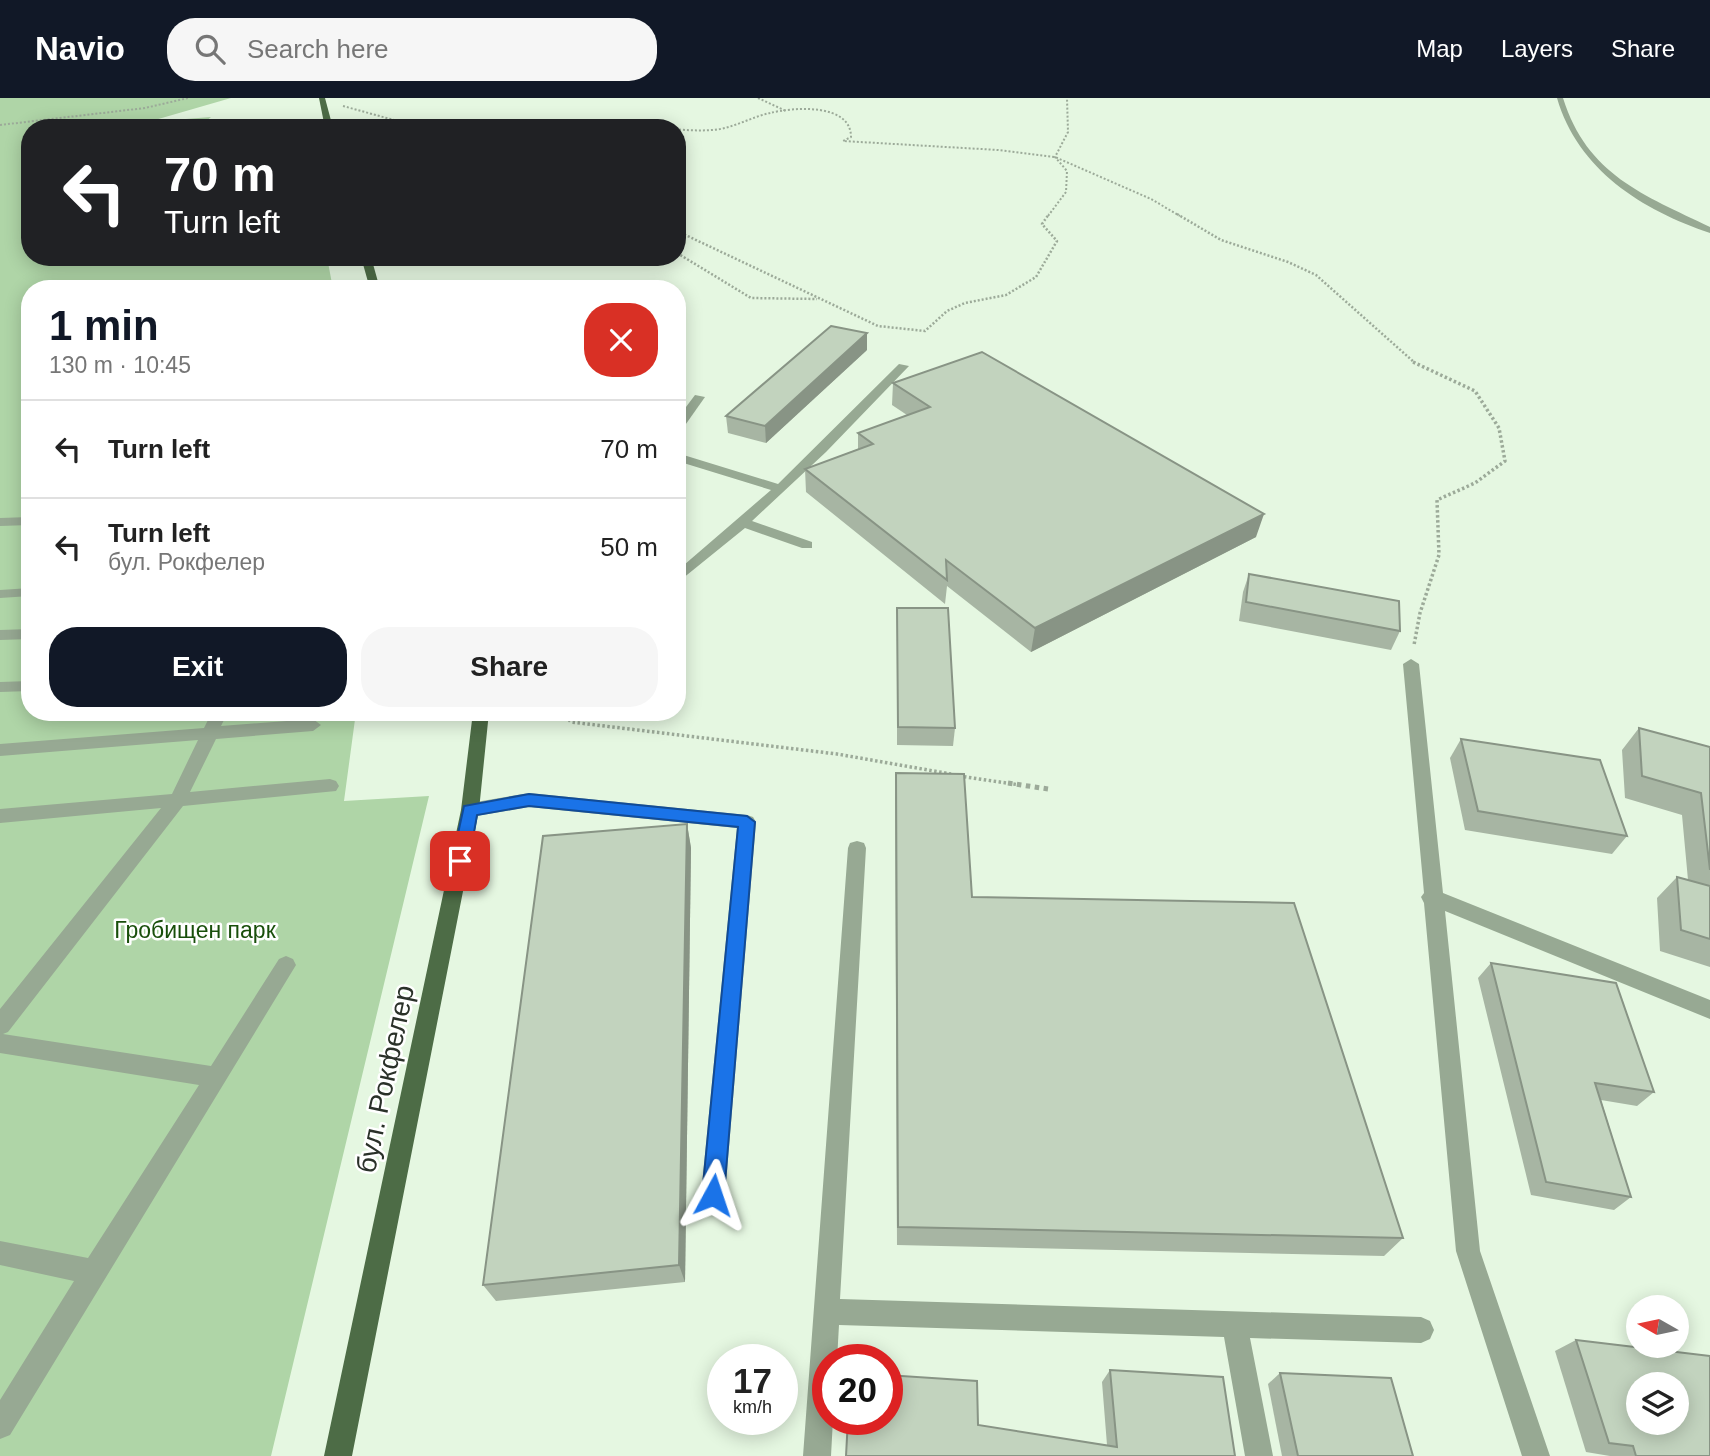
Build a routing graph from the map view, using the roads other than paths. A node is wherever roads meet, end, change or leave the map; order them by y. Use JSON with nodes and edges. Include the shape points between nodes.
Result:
{"nodes":[{"id":1,"x":1559,"y":98,"type":"edge"},
{"id":2,"x":323,"y":101,"type":"edge"},
{"id":3,"x":327,"y":119,"type":"edge"},
{"id":4,"x":1710,"y":230,"type":"edge"},
{"id":5,"x":903,"y":366,"type":"dead end"},
{"id":6,"x":699,"y":397,"type":"dead end"},
{"id":7,"x":686,"y":415,"type":"edge"},
{"id":8,"x":686,"y":460,"type":"edge"},
{"id":9,"x":781,"y":489,"type":"junction"},
{"id":10,"x":21,"y":521,"type":"edge"},
{"id":11,"x":0,"y":522,"type":"edge"},
{"id":12,"x":745,"y":523,"type":"junction"},
{"id":13,"x":807,"y":545,"type":"dead end"},
{"id":14,"x":686,"y":572,"type":"edge"},
{"id":15,"x":21,"y":593,"type":"edge"},
{"id":16,"x":0,"y":594,"type":"edge"},
{"id":17,"x":21,"y":634,"type":"edge"},
{"id":18,"x":0,"y":635,"type":"edge"},
{"id":19,"x":1411,"y":664,"type":"road end"},
{"id":20,"x":21,"y":686,"type":"edge"},
{"id":21,"x":0,"y":687,"type":"edge"},
{"id":22,"x":216,"y":721,"type":"edge"},
{"id":23,"x":480,"y":721,"type":"edge"},
{"id":24,"x":313,"y":725,"type":"dead end"},
{"id":25,"x":210,"y":733,"type":"junction"},
{"id":26,"x":0,"y":750,"type":"edge"},
{"id":27,"x":330,"y":786,"type":"dead end"},
{"id":28,"x":177,"y":801,"type":"junction"},
{"id":29,"x":470,"y":810,"type":"junction"},
{"id":30,"x":0,"y":816,"type":"edge"},
{"id":31,"x":857,"y":848,"type":"dead end"},
{"id":32,"x":1431,"y":897,"type":"junction"},
{"id":33,"x":286,"y":965,"type":"dead end"},
{"id":34,"x":1710,"y":1010,"type":"edge"},
{"id":35,"x":0,"y":1025,"type":"edge"},
{"id":36,"x":0,"y":1043,"type":"edge"},
{"id":37,"x":216,"y":1077,"type":"junction"},
{"id":38,"x":713,"y":1195,"type":"dead end"},
{"id":39,"x":0,"y":1253,"type":"edge"},
{"id":40,"x":94,"y":1272,"type":"junction"},
{"id":41,"x":827,"y":1312,"type":"junction"},
{"id":42,"x":1235,"y":1325,"type":"junction"},
{"id":43,"x":1421,"y":1330,"type":"dead end"},
{"id":44,"x":0,"y":1425,"type":"edge"},
{"id":45,"x":338,"y":1456,"type":"edge"},
{"id":46,"x":817,"y":1456,"type":"edge"},
{"id":47,"x":1259,"y":1456,"type":"edge"},
{"id":48,"x":1536,"y":1456,"type":"edge"}],
"edges":[{"from":1,"to":4,"type":"street","via":[[1570,128],[1606,171],[1629,191]]},
{"from":2,"to":3,"type":"main road"},
{"from":5,"to":9,"type":"street"},
{"from":6,"to":7,"type":"street"},
{"from":8,"to":9,"type":"street"},
{"from":9,"to":12,"type":"street"},
{"from":10,"to":11,"type":"street"},
{"from":12,"to":13,"type":"street"},
{"from":12,"to":14,"type":"street"},
{"from":15,"to":16,"type":"street"},
{"from":17,"to":18,"type":"street"},
{"from":19,"to":32,"type":"street"},
{"from":20,"to":21,"type":"street"},
{"from":22,"to":25,"type":"street"},
{"from":23,"to":29,"type":"main road","name":"бул. Рокфелер"},
{"from":24,"to":25,"type":"street"},
{"from":25,"to":26,"type":"street"},
{"from":25,"to":28,"type":"street"},
{"from":27,"to":28,"type":"street"},
{"from":28,"to":30,"type":"street"},
{"from":28,"to":35,"type":"street"},
{"from":29,"to":38,"type":"street","via":[[529,800],[747,822]]},
{"from":29,"to":45,"type":"main road","name":"бул. Рокфелер"},
{"from":31,"to":41,"type":"street"},
{"from":32,"to":34,"type":"street"},
{"from":32,"to":48,"type":"street","via":[[1468,1251]]},
{"from":33,"to":37,"type":"street"},
{"from":36,"to":37,"type":"street"},
{"from":37,"to":40,"type":"street"},
{"from":39,"to":40,"type":"street"},
{"from":40,"to":44,"type":"street"},
{"from":41,"to":42,"type":"street"},
{"from":41,"to":46,"type":"street"},
{"from":42,"to":43,"type":"street"},
{"from":42,"to":47,"type":"street"}]}
